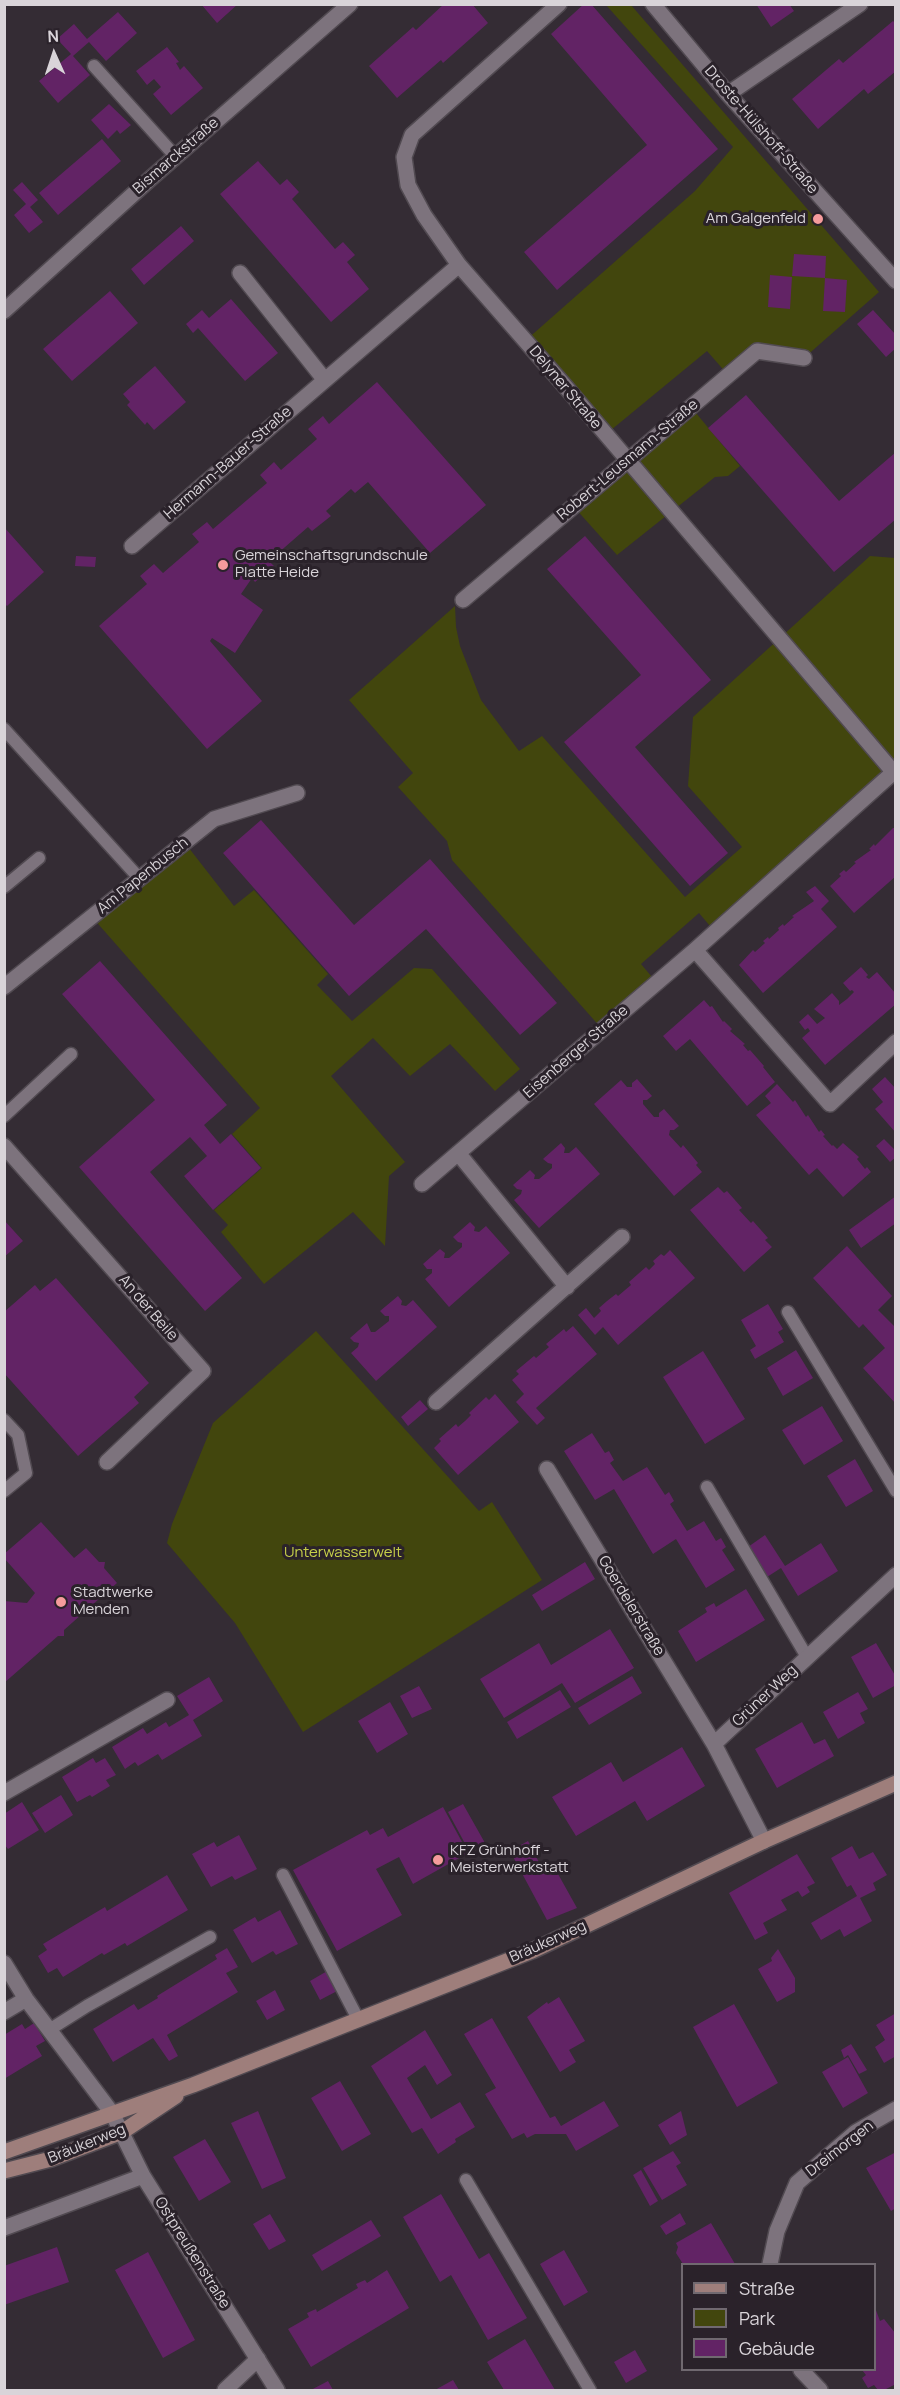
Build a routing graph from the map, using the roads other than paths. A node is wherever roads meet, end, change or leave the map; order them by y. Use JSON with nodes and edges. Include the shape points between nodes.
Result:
{"nodes":[{"id":1,"x":350,"y":4,"type":"edge"},
{"id":2,"x":560,"y":4,"type":"edge"},
{"id":3,"x":653,"y":4,"type":"edge"},
{"id":4,"x":860,"y":4,"type":"edge"},
{"id":5,"x":94,"y":66,"type":"dead end"},
{"id":6,"x":728,"y":94,"type":"junction"},
{"id":7,"x":176,"y":157,"type":"junction"},
{"id":8,"x":459,"y":265,"type":"junction"},
{"id":9,"x":240,"y":273,"type":"dead end"},
{"id":10,"x":896,"y":281,"type":"edge"},
{"id":11,"x":4,"y":311,"type":"edge"},
{"id":12,"x":804,"y":358,"type":"dead end"},
{"id":13,"x":324,"y":379,"type":"junction"},
{"id":14,"x":627,"y":462,"type":"junction"},
{"id":15,"x":132,"y":546,"type":"dead end"},
{"id":16,"x":463,"y":600,"type":"dead end"},
{"id":17,"x":4,"y":729,"type":"edge"},
{"id":18,"x":895,"y":772,"type":"edge"},
{"id":19,"x":297,"y":793,"type":"dead end"},
{"id":20,"x":39,"y":858,"type":"dead end"},
{"id":21,"x":140,"y":879,"type":"junction"},
{"id":22,"x":4,"y":887,"type":"edge"},
{"id":23,"x":695,"y":950,"type":"junction"},
{"id":24,"x":4,"y":987,"type":"edge"},
{"id":25,"x":896,"y":1042,"type":"edge"},
{"id":26,"x":72,"y":1054,"type":"dead end"},
{"id":27,"x":4,"y":1116,"type":"edge"},
{"id":28,"x":4,"y":1146,"type":"edge"},
{"id":29,"x":458,"y":1154,"type":"junction"},
{"id":30,"x":422,"y":1184,"type":"dead end"},
{"id":31,"x":622,"y":1237,"type":"dead end"},
{"id":32,"x":567,"y":1287,"type":"junction"},
{"id":33,"x":788,"y":1312,"type":"dead end"},
{"id":34,"x":436,"y":1402,"type":"dead end"},
{"id":35,"x":4,"y":1420,"type":"edge"},
{"id":36,"x":107,"y":1462,"type":"dead end"},
{"id":37,"x":547,"y":1469,"type":"dead end"},
{"id":38,"x":707,"y":1487,"type":"dead end"},
{"id":39,"x":4,"y":1491,"type":"edge"},
{"id":40,"x":896,"y":1491,"type":"edge"},
{"id":41,"x":896,"y":1575,"type":"edge"},
{"id":42,"x":807,"y":1657,"type":"junction"},
{"id":43,"x":167,"y":1700,"type":"dead end"},
{"id":44,"x":714,"y":1744,"type":"junction"},
{"id":45,"x":896,"y":1783,"type":"edge"},
{"id":46,"x":4,"y":1793,"type":"edge"},
{"id":47,"x":764,"y":1840,"type":"junction"},
{"id":48,"x":284,"y":1875,"type":"dead end"},
{"id":49,"x":210,"y":1937,"type":"dead end"},
{"id":50,"x":4,"y":1963,"type":"edge"},
{"id":51,"x":26,"y":1999,"type":"junction"},
{"id":52,"x":4,"y":2012,"type":"edge"},
{"id":53,"x":358,"y":2019,"type":"junction"},
{"id":54,"x":49,"y":2030,"type":"junction"},
{"id":55,"x":194,"y":2085,"type":"junction"},
{"id":56,"x":896,"y":2109,"type":"edge"},
{"id":57,"x":112,"y":2113,"type":"junction"},
{"id":58,"x":122,"y":2132,"type":"junction"},
{"id":59,"x":4,"y":2151,"type":"edge"},
{"id":60,"x":4,"y":2171,"type":"edge"},
{"id":61,"x":143,"y":2176,"type":"junction"},
{"id":62,"x":466,"y":2180,"type":"dead end"},
{"id":63,"x":4,"y":2228,"type":"edge"},
{"id":64,"x":770,"y":2263,"type":"edge"},
{"id":65,"x":258,"y":2359,"type":"junction"},
{"id":66,"x":802,"y":2371,"type":"edge"},
{"id":67,"x":225,"y":2391,"type":"edge"},
{"id":68,"x":277,"y":2391,"type":"edge"},
{"id":69,"x":590,"y":2391,"type":"edge"},
{"id":70,"x":820,"y":2391,"type":"edge"}],
"edges":[{"from":1,"to":7,"type":"street","name":"Bismarckstraße"},
{"from":2,"to":8,"type":"street","name":"Delyner Straße","via":[[412,135],[404,157],[408,185]]},
{"from":3,"to":6,"type":"street","name":"Droste-Hülshoff-Straße"},
{"from":4,"to":6,"type":"street"},
{"from":5,"to":7,"type":"lane"},
{"from":6,"to":10,"type":"street","name":"Droste-Hülshoff-Straße"},
{"from":7,"to":11,"type":"street","name":"Bismarckstraße"},
{"from":8,"to":13,"type":"street","name":"Hermann-Bauer-Straße"},
{"from":8,"to":14,"type":"street","name":"Delyner Straße"},
{"from":9,"to":13,"type":"street"},
{"from":12,"to":14,"type":"street","name":"Robert-Leusmann-Straße","via":[[757,351]]},
{"from":13,"to":15,"type":"street","name":"Hermann-Bauer-Straße"},
{"from":14,"to":16,"type":"street","name":"Robert-Leusmann-Straße"},
{"from":14,"to":18,"type":"street","name":"Delyner Straße"},
{"from":17,"to":21,"type":"lane"},
{"from":18,"to":23,"type":"street","name":"Eisenberger Straße"},
{"from":19,"to":21,"type":"street","name":"Am Papenbusch","via":[[214,819]]},
{"from":20,"to":22,"type":"lane"},
{"from":21,"to":24,"type":"street","name":"Am Papenbusch"},
{"from":23,"to":25,"type":"street","via":[[830,1104]]},
{"from":23,"to":29,"type":"street","name":"Eisenberger Straße"},
{"from":26,"to":27,"type":"lane"},
{"from":28,"to":36,"type":"street","name":"An der Beile","via":[[203,1371]]},
{"from":29,"to":30,"type":"street","name":"Eisenberger Straße"},
{"from":29,"to":32,"type":"street"},
{"from":31,"to":32,"type":"street"},
{"from":32,"to":34,"type":"street"},
{"from":33,"to":40,"type":"lane"},
{"from":35,"to":39,"type":"lane","via":[[18,1435],[26,1473]]},
{"from":37,"to":44,"type":"street","name":"Goerdelerstraße"},
{"from":38,"to":42,"type":"lane"},
{"from":41,"to":42,"type":"street","name":"Grüner Weg"},
{"from":42,"to":44,"type":"street","name":"Grüner Weg"},
{"from":43,"to":46,"type":"street"},
{"from":44,"to":47,"type":"street"},
{"from":45,"to":47,"type":"main road","name":"Bräukerweg"},
{"from":47,"to":53,"type":"main road","name":"Bräukerweg","via":[[532,1951]]},
{"from":48,"to":53,"type":"lane"},
{"from":49,"to":54,"type":"lane"},
{"from":50,"to":51,"type":"street","name":"Ostpreußenstraße"},
{"from":51,"to":52,"type":"street"},
{"from":51,"to":54,"type":"street","name":"Ostpreußenstraße"},
{"from":53,"to":55,"type":"main road","name":"Bräukerweg"},
{"from":54,"to":57,"type":"street","name":"Ostpreußenstraße"},
{"from":55,"to":57,"type":"main road","name":"Bräukerweg"},
{"from":55,"to":58,"type":"main road","name":"Bräukerweg"},
{"from":56,"to":64,"type":"street","name":"Dreimorgen","via":[[856,2132],[797,2183],[777,2231]]},
{"from":57,"to":58,"type":"street","name":"Ostpreußenstraße"},
{"from":57,"to":59,"type":"main road","name":"Bräukerweg"},
{"from":58,"to":60,"type":"main road","name":"Bräukerweg","via":[[51,2159]]},
{"from":58,"to":61,"type":"street","name":"Ostpreußenstraße"},
{"from":61,"to":63,"type":"street"},
{"from":61,"to":65,"type":"street","name":"Ostpreußenstraße"},
{"from":62,"to":69,"type":"lane"},
{"from":65,"to":67,"type":"street"},
{"from":65,"to":68,"type":"street","name":"Ostpreußenstraße"},
{"from":66,"to":70,"type":"street"}]}
